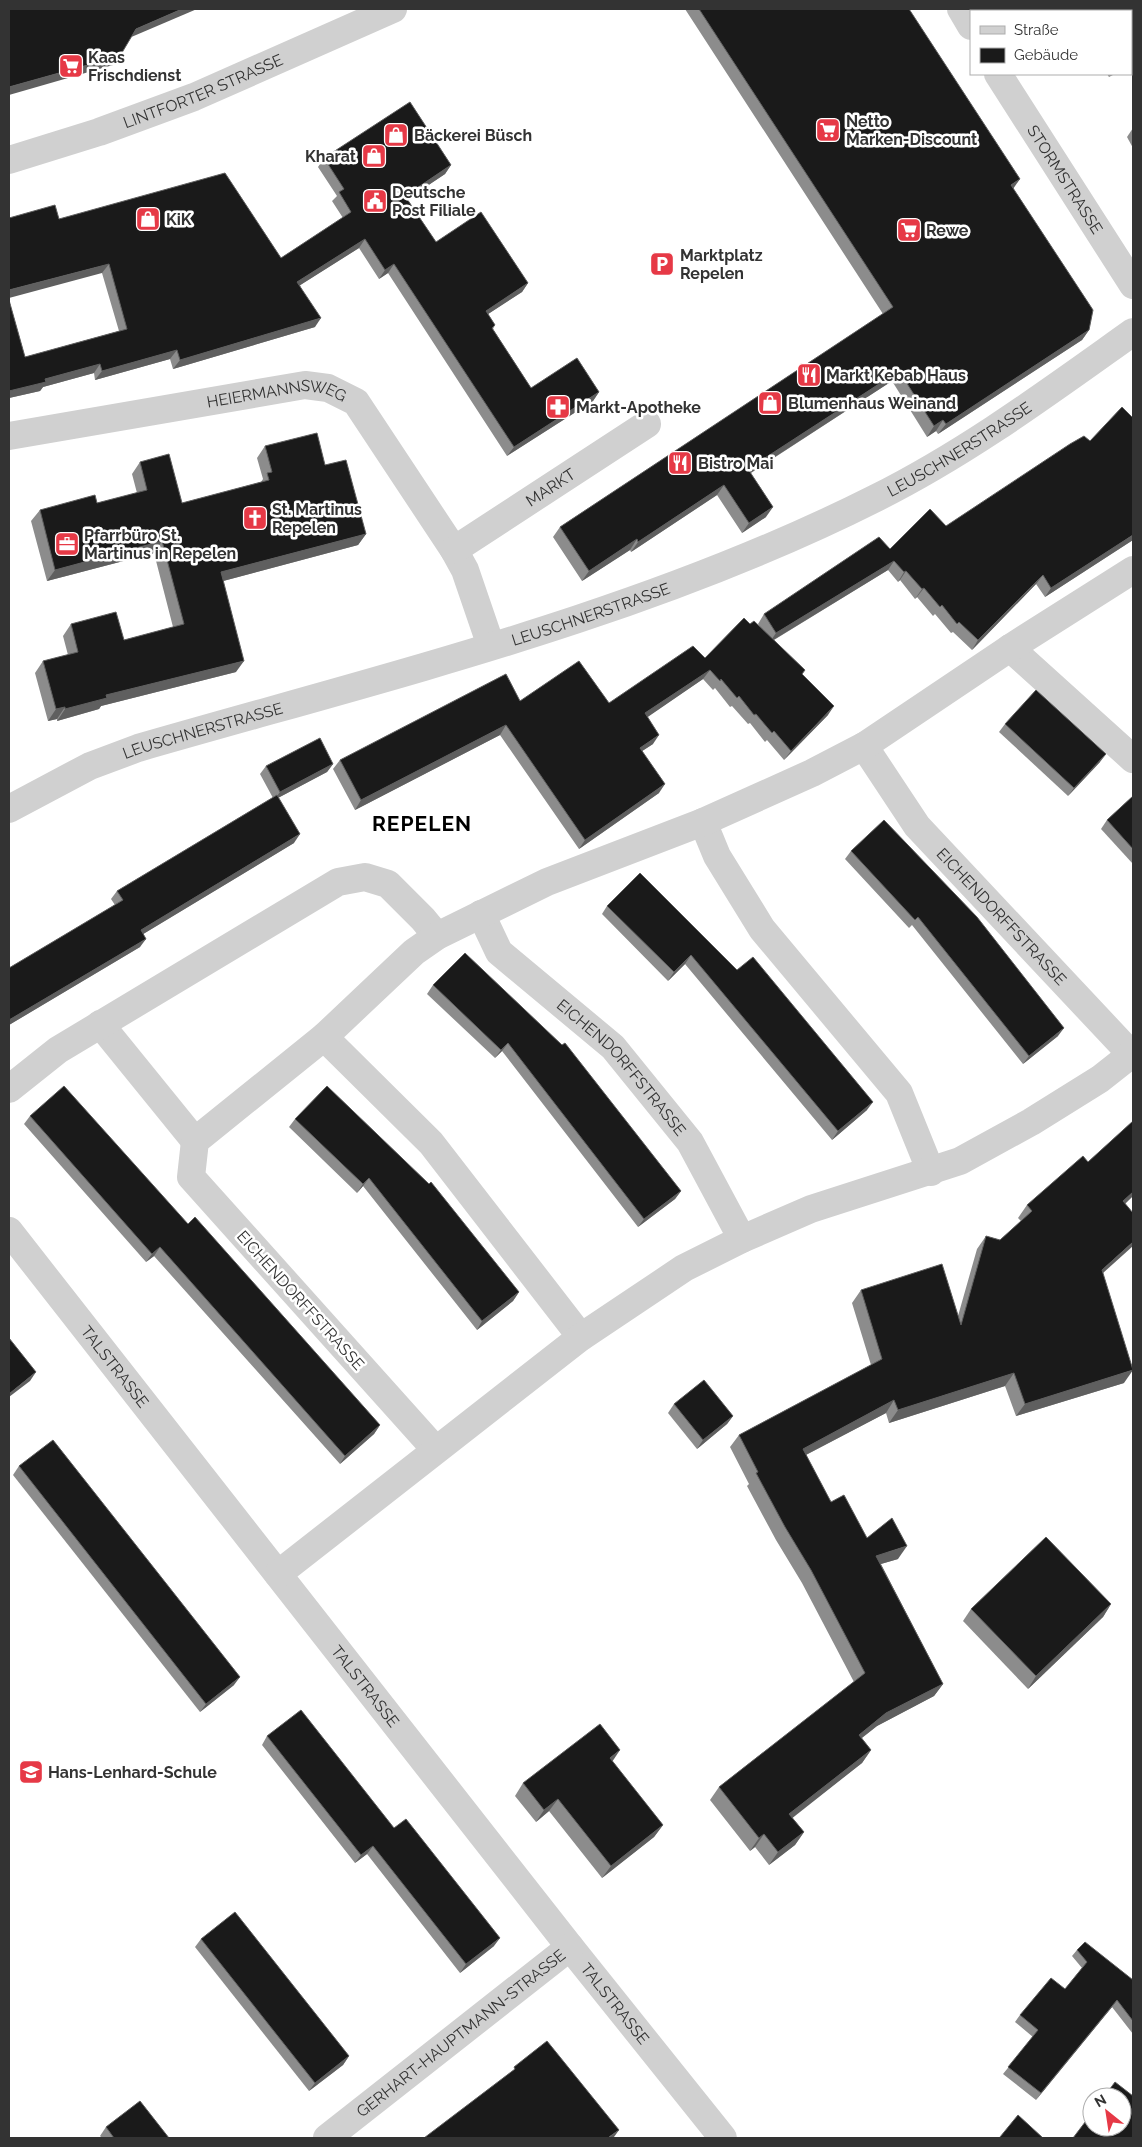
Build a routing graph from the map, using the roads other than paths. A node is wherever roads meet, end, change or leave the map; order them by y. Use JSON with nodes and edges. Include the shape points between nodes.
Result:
{"nodes":[{"id":1,"x":393,"y":9,"type":"edge"},
{"id":2,"x":961,"y":9,"type":"edge"},
{"id":3,"x":970,"y":24,"type":"edge"},
{"id":4,"x":999,"y":75,"type":"edge"},
{"id":5,"x":9,"y":160,"type":"edge"},
{"id":6,"x":1133,"y":285,"type":"edge"},
{"id":7,"x":1133,"y":332,"type":"edge"},
{"id":8,"x":646,"y":424,"type":"dead end"},
{"id":9,"x":9,"y":436,"type":"edge"},
{"id":10,"x":454,"y":550,"type":"junction"},
{"id":11,"x":1133,"y":570,"type":"edge"},
{"id":12,"x":491,"y":646,"type":"junction"},
{"id":13,"x":1010,"y":648,"type":"junction"},
{"id":14,"x":864,"y":746,"type":"junction"},
{"id":15,"x":1133,"y":759,"type":"edge"},
{"id":16,"x":9,"y":809,"type":"edge"},
{"id":17,"x":703,"y":822,"type":"junction"},
{"id":18,"x":481,"y":914,"type":"junction"},
{"id":19,"x":437,"y":936,"type":"junction"},
{"id":20,"x":100,"y":1024,"type":"junction"},
{"id":21,"x":324,"y":1037,"type":"junction"},
{"id":22,"x":1132,"y":1053,"type":"edge"},
{"id":23,"x":9,"y":1089,"type":"edge"},
{"id":24,"x":195,"y":1141,"type":"junction"},
{"id":25,"x":930,"y":1172,"type":"junction"},
{"id":26,"x":9,"y":1231,"type":"edge"},
{"id":27,"x":742,"y":1239,"type":"junction"},
{"id":28,"x":581,"y":1338,"type":"junction"},
{"id":29,"x":436,"y":1450,"type":"junction"},
{"id":30,"x":278,"y":1574,"type":"junction"},
{"id":31,"x":570,"y":1947,"type":"junction"},
{"id":32,"x":327,"y":2138,"type":"edge"},
{"id":33,"x":723,"y":2138,"type":"edge"}],
"edges":[{"from":1,"to":5,"type":"street","name":"LINTFORTER STRASSE","via":[[194,97],[99,132]]},
{"from":2,"to":3,"type":"street"},
{"from":4,"to":6,"type":"street","name":"STORMSTRASSE"},
{"from":7,"to":12,"type":"street","name":"LEUSCHNERSTRASSE","via":[[987,435],[827,522],[690,579]]},
{"from":8,"to":10,"type":"street","name":"MARKT"},
{"from":9,"to":10,"type":"street","name":"HEIERMANNSWEG","via":[[306,385],[328,388],[356,402]]},
{"from":10,"to":12,"type":"street","name":"HEIERMANNSWEG","via":[[465,570]]},
{"from":11,"to":13,"type":"street"},
{"from":12,"to":16,"type":"street","name":"LEUSCHNERSTRASSE","via":[[138,748],[90,766]]},
{"from":13,"to":14,"type":"street"},
{"from":13,"to":15,"type":"street"},
{"from":14,"to":17,"type":"street"},
{"from":14,"to":22,"type":"street","name":"EICHENDORFFSTRASSE","via":[[917,826]]},
{"from":17,"to":18,"type":"street","via":[[547,882]]},
{"from":17,"to":25,"type":"street","via":[[717,856],[762,930],[899,1094]]},
{"from":18,"to":19,"type":"street"},
{"from":18,"to":27,"type":"street","name":"EICHENDORFFSTRASSE","via":[[499,952],[613,1047],[690,1142]]},
{"from":19,"to":20,"type":"street","via":[[388,884],[364,877],[338,882]]},
{"from":19,"to":21,"type":"street","via":[[414,952]]},
{"from":20,"to":23,"type":"street","via":[[58,1050]]},
{"from":20,"to":24,"type":"street"},
{"from":21,"to":24,"type":"street"},
{"from":21,"to":28,"type":"street","via":[[431,1143]]},
{"from":22,"to":25,"type":"street","name":"EICHENDORFFSTRASSE","via":[[1100,1079],[1031,1122],[960,1161]]},
{"from":24,"to":29,"type":"street","name":"EICHENDORFFSTRASSE","via":[[191,1177]]},
{"from":25,"to":27,"type":"street","name":"EICHENDORFFSTRASSE","via":[[812,1209]]},
{"from":26,"to":30,"type":"street","name":"TALSTRASSE"},
{"from":27,"to":28,"type":"street","name":"EICHENDORFFSTRASSE","via":[[684,1268]]},
{"from":28,"to":29,"type":"street","name":"EICHENDORFFSTRASSE"},
{"from":29,"to":30,"type":"street","name":"EICHENDORFFSTRASSE"},
{"from":30,"to":31,"type":"street","name":"TALSTRASSE"},
{"from":31,"to":32,"type":"street","name":"GERHART-HAUPTMANN-STRASSE"},
{"from":31,"to":33,"type":"street","name":"TALSTRASSE"}]}
